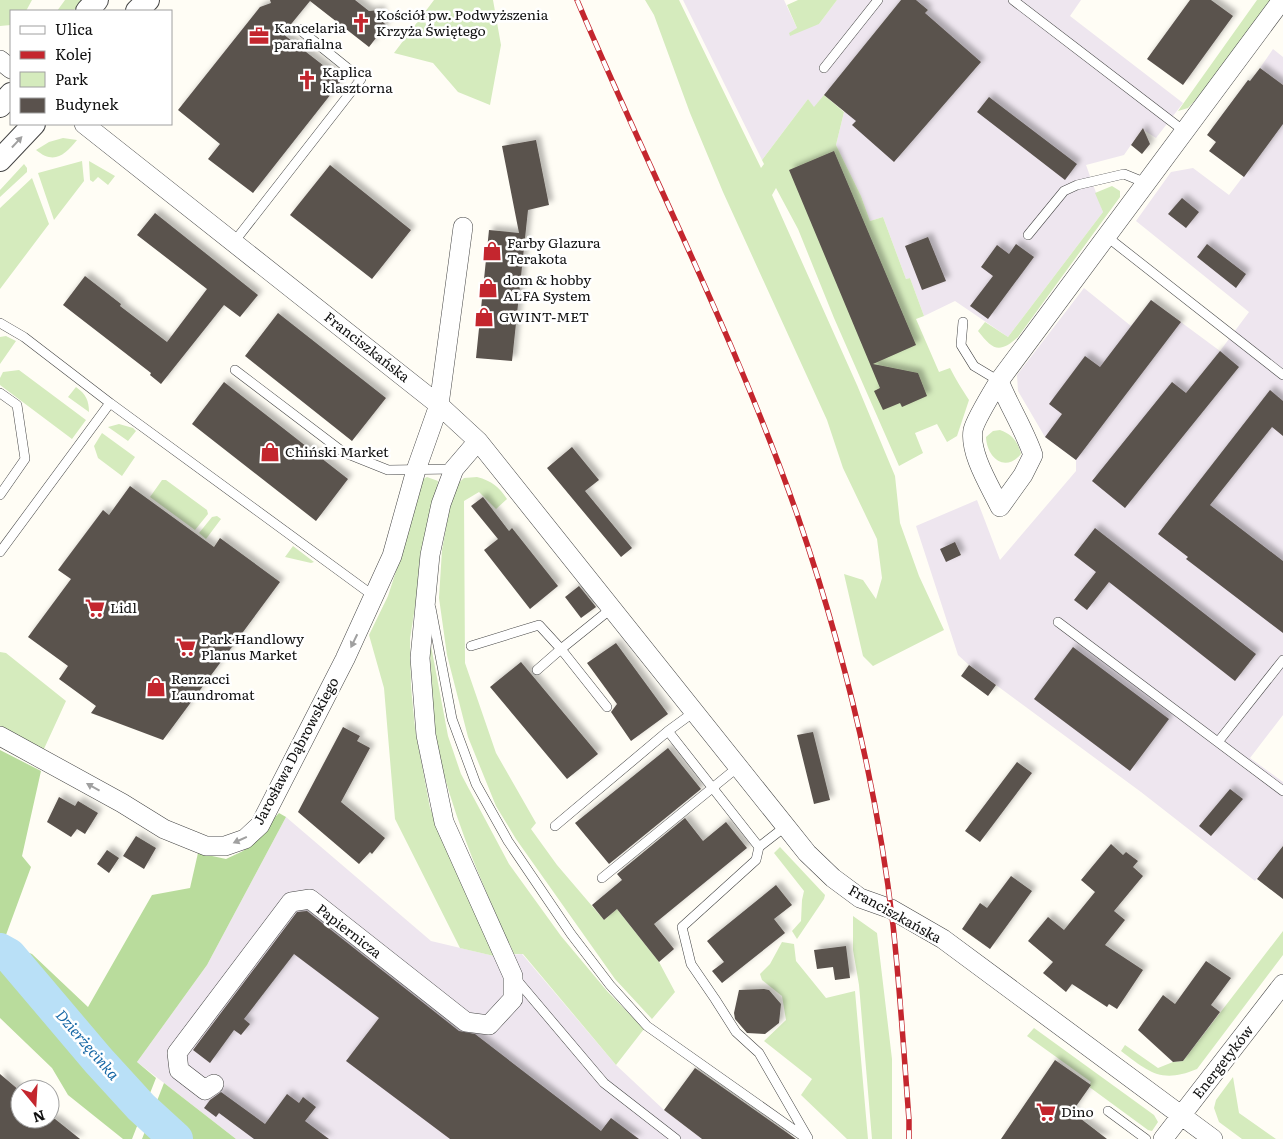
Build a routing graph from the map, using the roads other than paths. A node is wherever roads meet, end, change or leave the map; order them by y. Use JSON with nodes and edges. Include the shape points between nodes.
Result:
{"nodes":[{"id":1,"x":98,"y":0,"type":"edge"},
{"id":2,"x":148,"y":0,"type":"edge"},
{"id":3,"x":878,"y":0,"type":"edge"},
{"id":4,"x":1013,"y":0,"type":"edge"},
{"id":5,"x":1282,"y":0,"type":"edge"},
{"id":6,"x":88,"y":10,"type":"edge"},
{"id":7,"x":138,"y":10,"type":"edge"},
{"id":8,"x":299,"y":29,"type":"dead end"},
{"id":9,"x":0,"y":60,"type":"edge"},
{"id":10,"x":10,"y":68,"type":"edge"},
{"id":11,"x":824,"y":68,"type":"dead end"},
{"id":12,"x":10,"y":95,"type":"edge"},
{"id":13,"x":0,"y":106,"type":"edge"},
{"id":14,"x":33,"y":125,"type":"edge"},
{"id":15,"x":85,"y":125,"type":"edge"},
{"id":16,"x":1184,"y":131,"type":"junction"},
{"id":17,"x":0,"y":160,"type":"edge"},
{"id":18,"x":1146,"y":183,"type":"junction"},
{"id":19,"x":463,"y":227,"type":"dead end"},
{"id":20,"x":1028,"y":236,"type":"dead end"},
{"id":21,"x":1106,"y":236,"type":"junction"},
{"id":22,"x":234,"y":242,"type":"junction"},
{"id":23,"x":963,"y":322,"type":"dead end"},
{"id":24,"x":0,"y":323,"type":"edge"},
{"id":25,"x":235,"y":370,"type":"dead end"},
{"id":26,"x":1283,"y":375,"type":"edge"},
{"id":27,"x":999,"y":381,"type":"junction"},
{"id":28,"x":0,"y":393,"type":"edge"},
{"id":29,"x":110,"y":403,"type":"junction"},
{"id":30,"x":439,"y":405,"type":"junction"},
{"id":31,"x":478,"y":441,"type":"junction"},
{"id":32,"x":454,"y":469,"type":"junction"},
{"id":33,"x":416,"y":470,"type":"junction"},
{"id":34,"x":0,"y":495,"type":"edge"},
{"id":35,"x":0,"y":552,"type":"edge"},
{"id":36,"x":430,"y":555,"type":"junction"},
{"id":37,"x":375,"y":597,"type":"junction"},
{"id":38,"x":613,"y":608,"type":"junction"},
{"id":39,"x":1058,"y":622,"type":"dead end"},
{"id":40,"x":471,"y":646,"type":"dead end"},
{"id":41,"x":561,"y":649,"type":"junction"},
{"id":42,"x":1283,"y":660,"type":"edge"},
{"id":43,"x":537,"y":670,"type":"dead end"},
{"id":44,"x":607,"y":708,"type":"dead end"},
{"id":45,"x":694,"y":712,"type":"junction"},
{"id":46,"x":668,"y":731,"type":"junction"},
{"id":47,"x":0,"y":736,"type":"edge"},
{"id":48,"x":1218,"y":742,"type":"junction"},
{"id":49,"x":738,"y":767,"type":"junction"},
{"id":50,"x":712,"y":788,"type":"junction"},
{"id":51,"x":1283,"y":791,"type":"edge"},
{"id":52,"x":555,"y":826,"type":"dead end"},
{"id":53,"x":786,"y":826,"type":"junction"},
{"id":54,"x":759,"y":847,"type":"junction"},
{"id":55,"x":602,"y":878,"type":"dead end"},
{"id":56,"x":513,"y":976,"type":"junction"},
{"id":57,"x":1283,"y":984,"type":"edge"},
{"id":58,"x":214,"y":1084,"type":"dead end"},
{"id":59,"x":1108,"y":1111,"type":"dead end"},
{"id":60,"x":1181,"y":1115,"type":"junction"},
{"id":61,"x":676,"y":1139,"type":"edge"},
{"id":62,"x":807,"y":1139,"type":"edge"},
{"id":63,"x":1146,"y":1139,"type":"edge"},
{"id":64,"x":1163,"y":1139,"type":"edge"},
{"id":65,"x":1213,"y":1139,"type":"edge"}],
"edges":[{"from":1,"to":6,"type":"street"},
{"from":2,"to":7,"type":"street"},
{"from":3,"to":11,"type":"lane"},
{"from":4,"to":16,"type":"lane"},
{"from":5,"to":16,"type":"street"},
{"from":8,"to":22,"type":"lane","via":[[361,80]]},
{"from":9,"to":10,"type":"street"},
{"from":12,"to":13,"type":"street"},
{"from":17,"to":14,"type":"street","one_way":true},
{"from":15,"to":22,"type":"street","name":"Franciszkańska"},
{"from":16,"to":18,"type":"street"},
{"from":18,"to":20,"type":"lane","via":[[1124,174],[1077,185],[1064,191]]},
{"from":18,"to":21,"type":"street"},
{"from":19,"to":30,"type":"street","name":"Jarosława Dąbrowskiego"},
{"from":21,"to":26,"type":"lane"},
{"from":21,"to":27,"type":"street"},
{"from":22,"to":30,"type":"street","name":"Franciszkańska"},
{"from":23,"to":27,"type":"lane","via":[[960,345],[974,366]]},
{"from":24,"to":29,"type":"lane","via":[[24,337]]},
{"from":25,"to":33,"type":"lane","via":[[343,452],[388,470]]},
{"from":27,"to":27,"type":"street","via":[[1033,455],[1000,507],[973,448],[973,428]]},
{"from":28,"to":34,"type":"lane","via":[[17,405],[25,459]]},
{"from":29,"to":35,"type":"lane"},
{"from":29,"to":37,"type":"lane"},
{"from":30,"to":31,"type":"street","name":"Franciszkańska"},
{"from":30,"to":33,"type":"street","name":"Jarosława Dąbrowskiego"},
{"from":31,"to":32,"type":"street"},
{"from":31,"to":38,"type":"street","name":"Franciszkańska"},
{"from":32,"to":33,"type":"lane"},
{"from":32,"to":36,"type":"street","via":[[441,504]]},
{"from":33,"to":37,"type":"street","name":"Jarosława Dąbrowskiego","via":[[392,556]]},
{"from":36,"to":56,"type":"street","via":[[420,658],[426,736],[444,822]]},
{"from":36,"to":62,"type":"lane","via":[[429,594],[452,719],[476,784],[508,841],[571,934],[647,1026]]},
{"from":37,"to":47,"type":"street","name":"Jarosława Dąbrowskiego","one_way":true,"via":[[260,825],[245,839],[225,846],[206,846],[164,829]]},
{"from":38,"to":41,"type":"lane"},
{"from":38,"to":45,"type":"street","name":"Franciszkańska"},
{"from":39,"to":48,"type":"lane"},
{"from":40,"to":41,"type":"lane","via":[[540,625]]},
{"from":41,"to":43,"type":"lane"},
{"from":41,"to":44,"type":"lane"},
{"from":42,"to":48,"type":"lane"},
{"from":45,"to":46,"type":"lane"},
{"from":45,"to":49,"type":"street","name":"Franciszkańska"},
{"from":46,"to":50,"type":"lane"},
{"from":46,"to":52,"type":"lane"},
{"from":48,"to":51,"type":"lane"},
{"from":49,"to":50,"type":"lane"},
{"from":49,"to":53,"type":"street","name":"Franciszkańska"},
{"from":50,"to":54,"type":"lane"},
{"from":50,"to":55,"type":"lane"},
{"from":53,"to":54,"type":"lane"},
{"from":53,"to":60,"type":"street","name":"Franciszkańska","via":[[807,853],[860,898],[891,910],[942,939]]},
{"from":54,"to":62,"type":"lane","via":[[756,860],[682,927],[691,964],[736,1032],[759,1053]]},
{"from":56,"to":58,"type":"street","name":"Papiernicza","via":[[513,999],[489,1025],[466,1022],[310,899],[291,902],[177,1054],[179,1070],[205,1090]]},
{"from":56,"to":61,"type":"lane","via":[[604,1082]]},
{"from":57,"to":60,"type":"street","name":"Energetyków"},
{"from":59,"to":63,"type":"lane"},
{"from":60,"to":64,"type":"street","name":"Energetyków"},
{"from":60,"to":65,"type":"street","name":"Franciszkańska"}]}
